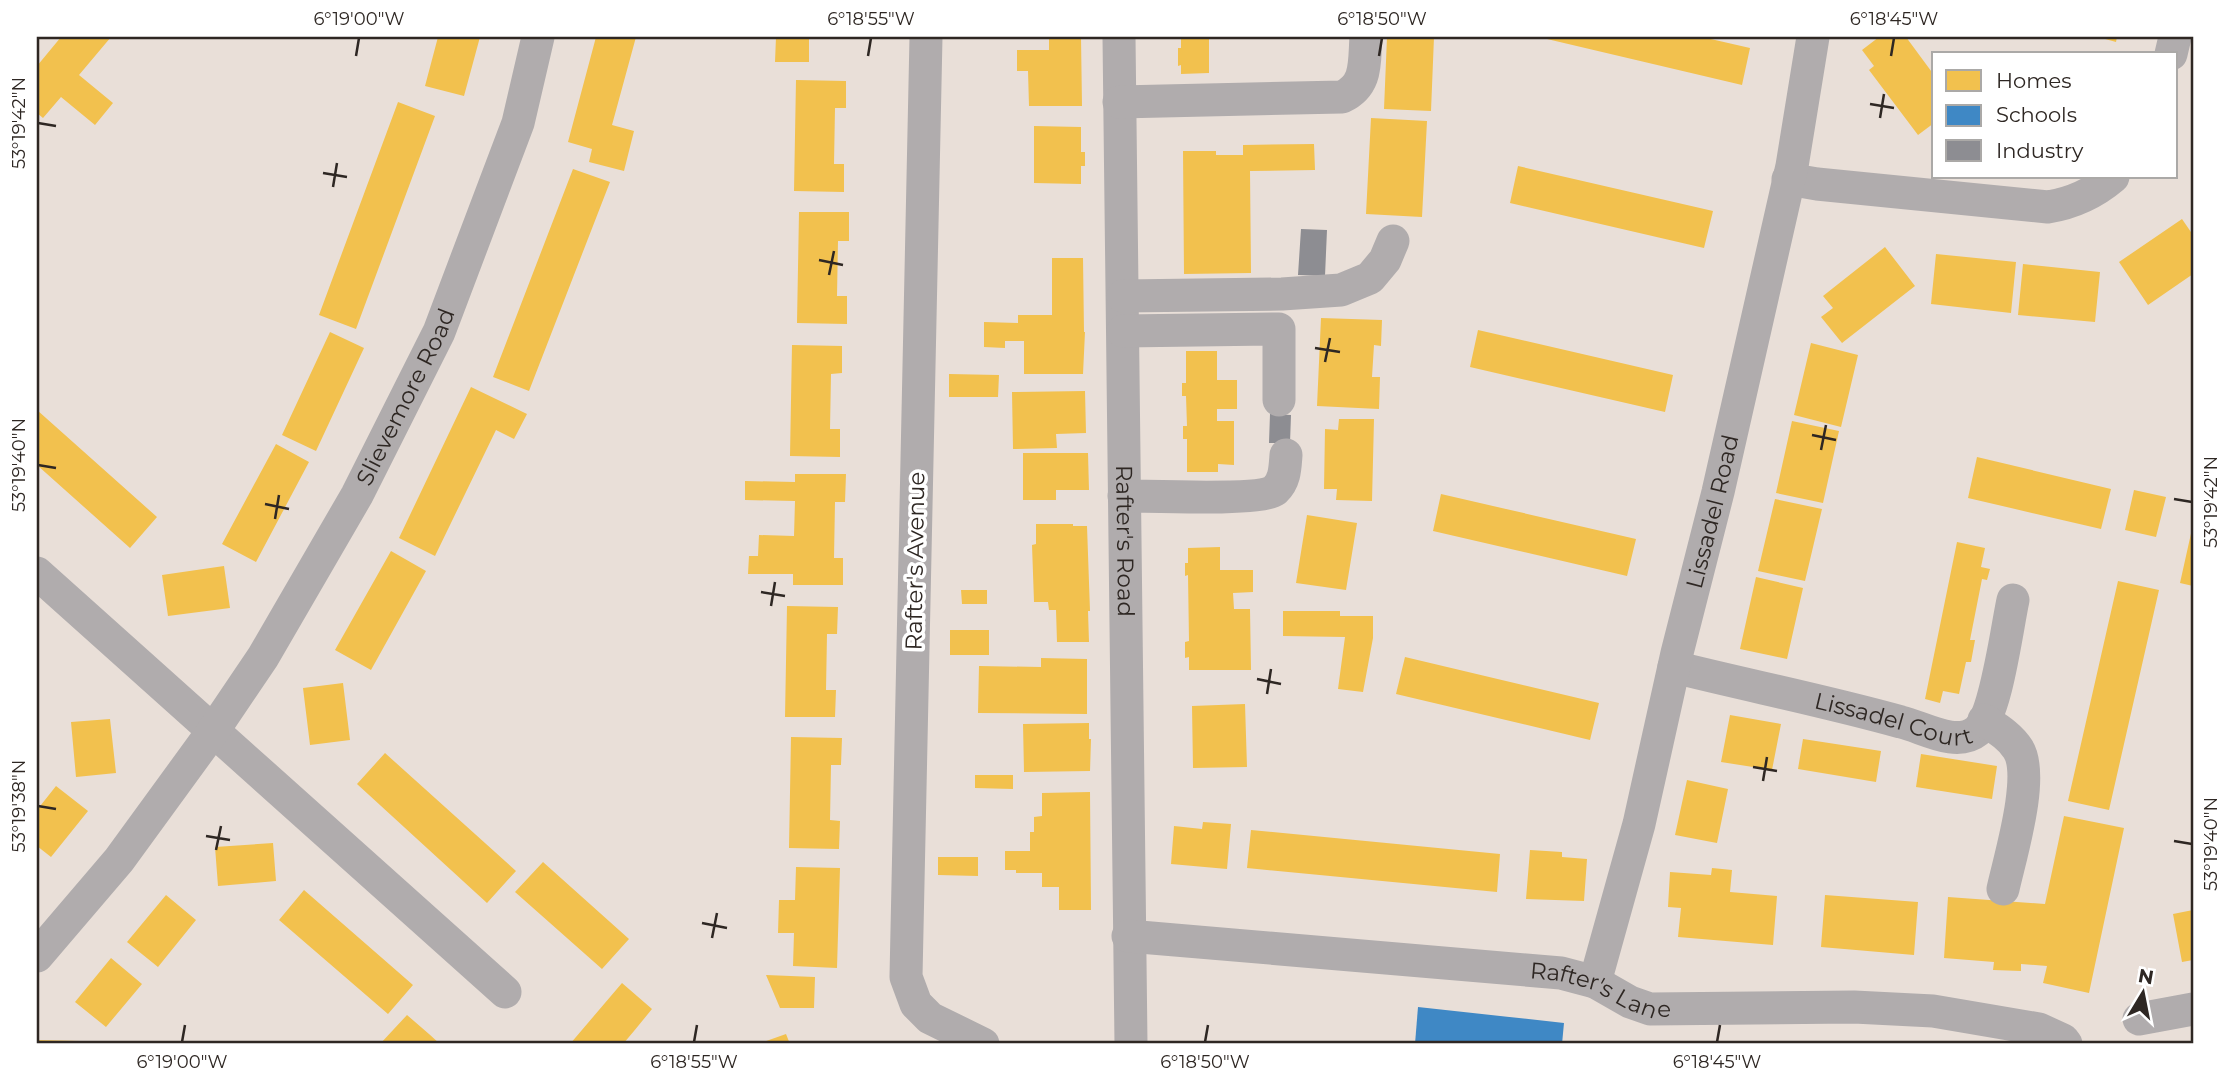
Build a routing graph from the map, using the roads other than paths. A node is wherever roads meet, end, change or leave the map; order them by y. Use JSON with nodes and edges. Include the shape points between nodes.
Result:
{"nodes":[{"id":1,"x":538,"y":37,"type":"edge"},
{"id":2,"x":926,"y":37,"type":"edge"},
{"id":3,"x":1119,"y":37,"type":"edge"},
{"id":4,"x":1366,"y":37,"type":"edge"},
{"id":5,"x":1813,"y":37,"type":"edge"},
{"id":6,"x":1119,"y":102,"type":"junction"},
{"id":7,"x":2111,"y":178,"type":"edge"},
{"id":8,"x":1788,"y":179,"type":"junction"},
{"id":9,"x":1393,"y":241,"type":"dead end"},
{"id":10,"x":1123,"y":296,"type":"junction"},
{"id":11,"x":1124,"y":331,"type":"junction"},
{"id":12,"x":1279,"y":400,"type":"dead end"},
{"id":13,"x":1286,"y":455,"type":"dead end"},
{"id":14,"x":1124,"y":496,"type":"junction"},
{"id":15,"x":37,"y":573,"type":"edge"},
{"id":16,"x":2013,"y":600,"type":"dead end"},
{"id":17,"x":1674,"y":667,"type":"junction"},
{"id":18,"x":1984,"y":720,"type":"junction"},
{"id":19,"x":213,"y":732,"type":"junction"},
{"id":20,"x":2003,"y":889,"type":"dead end"},
{"id":21,"x":1128,"y":936,"type":"junction"},
{"id":22,"x":37,"y":956,"type":"edge"},
{"id":23,"x":1595,"y":982,"type":"junction"},
{"id":24,"x":505,"y":992,"type":"dead end"},
{"id":25,"x":2193,"y":1009,"type":"edge"},
{"id":26,"x":2139,"y":1019,"type":"dead end"},
{"id":27,"x":983,"y":1044,"type":"edge"},
{"id":28,"x":1131,"y":1044,"type":"edge"},
{"id":29,"x":2066,"y":1044,"type":"edge"}],
"edges":[{"from":1,"to":19,"type":"street","name":"Slievemore Road","via":[[518,123],[439,332],[357,495],[263,657]]},
{"from":2,"to":27,"type":"street","name":"Rafter's Avenue","via":[[906,977],[916,1004],[930,1018]]},
{"from":3,"to":6,"type":"street","name":"Rafter's Road"},
{"from":4,"to":6,"type":"street","via":[[1363,78],[1355,91],[1342,97]]},
{"from":5,"to":8,"type":"street","name":"Lissadel Road"},
{"from":6,"to":10,"type":"street","name":"Rafter's Road"},
{"from":7,"to":8,"type":"street","via":[[2068,204],[2048,207]]},
{"from":8,"to":17,"type":"street","name":"Lissadel Road"},
{"from":9,"to":10,"type":"street","via":[[1370,278],[1341,290]]},
{"from":10,"to":11,"type":"street","name":"Rafter's Road"},
{"from":11,"to":12,"type":"street","via":[[1279,329]]},
{"from":11,"to":14,"type":"street","name":"Rafter's Road"},
{"from":13,"to":14,"type":"street","via":[[1283,480],[1273,492]]},
{"from":14,"to":21,"type":"street","name":"Rafter's Road"},
{"from":15,"to":19,"type":"street"},
{"from":16,"to":18,"type":"street","name":"Lissadel Court","via":[[1990,712]]},
{"from":17,"to":18,"type":"street","name":"Lissadel Court","via":[[1835,704],[1955,739],[1976,732]]},
{"from":17,"to":23,"type":"street","name":"Lissadel Road","via":[[1639,824]]},
{"from":18,"to":20,"type":"street","via":[[2007,736],[2024,765],[2025,788]]},
{"from":19,"to":22,"type":"street","name":"Slievemore Road","via":[[119,860]]},
{"from":19,"to":24,"type":"street"},
{"from":21,"to":23,"type":"street","name":"Rafter's Lane","via":[[1468,964]]},
{"from":21,"to":28,"type":"street","name":"Rafter's Road"},
{"from":23,"to":29,"type":"street","name":"Rafter's Lane","via":[[1650,1009],[1933,1011],[2039,1029]]},
{"from":25,"to":26,"type":"street"}]}
